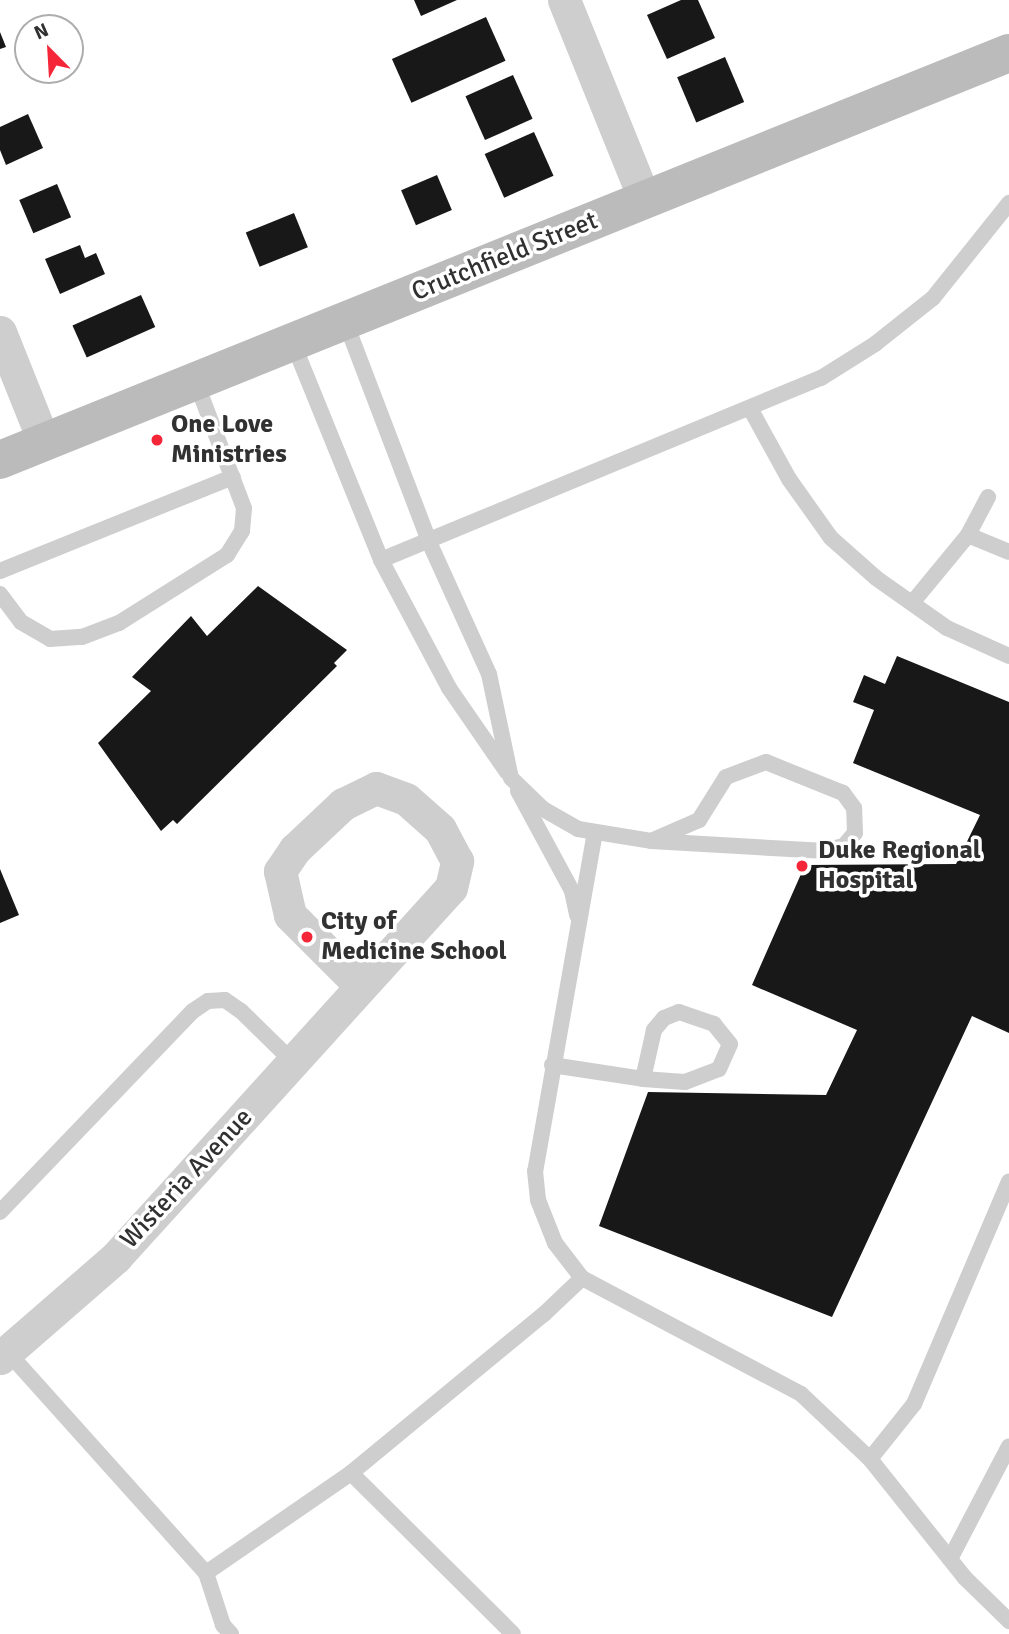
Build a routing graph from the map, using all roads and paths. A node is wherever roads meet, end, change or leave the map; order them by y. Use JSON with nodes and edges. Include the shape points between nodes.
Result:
{"nodes":[{"id":1,"x":564,"y":0,"type":"edge"},
{"id":2,"x":1009,"y":53,"type":"edge"},
{"id":3,"x":645,"y":200,"type":"junction"},
{"id":4,"x":1009,"y":203,"type":"edge"},
{"id":5,"x":345,"y":321,"type":"junction"},
{"id":6,"x":293,"y":343,"type":"junction"},
{"id":7,"x":3,"y":350,"type":"edge"},
{"id":8,"x":196,"y":382,"type":"junction"},
{"id":9,"x":751,"y":410,"type":"junction"},
{"id":10,"x":44,"y":442,"type":"junction"},
{"id":11,"x":0,"y":460,"type":"edge"},
{"id":12,"x":233,"y":477,"type":"junction"},
{"id":13,"x":988,"y":498,"type":"dead end"},
{"id":14,"x":968,"y":535,"type":"junction"},
{"id":15,"x":430,"y":544,"type":"junction"},
{"id":16,"x":1009,"y":552,"type":"edge"},
{"id":17,"x":381,"y":560,"type":"junction"},
{"id":18,"x":0,"y":571,"type":"edge"},
{"id":19,"x":0,"y":594,"type":"edge"},
{"id":20,"x":912,"y":603,"type":"junction"},
{"id":21,"x":1009,"y":656,"type":"edge"},
{"id":22,"x":511,"y":778,"type":"junction"},
{"id":23,"x":595,"y":832,"type":"junction"},
{"id":24,"x":652,"y":841,"type":"junction"},
{"id":25,"x":579,"y":925,"type":"junction"},
{"id":26,"x":360,"y":985,"type":"junction"},
{"id":27,"x":292,"y":1061,"type":"junction"},
{"id":28,"x":552,"y":1065,"type":"junction"},
{"id":29,"x":643,"y":1079,"type":"junction"},
{"id":30,"x":1009,"y":1181,"type":"edge"},
{"id":31,"x":0,"y":1212,"type":"edge"},
{"id":32,"x":582,"y":1278,"type":"junction"},
{"id":33,"x":3,"y":1351,"type":"edge"},
{"id":34,"x":1009,"y":1446,"type":"edge"},
{"id":35,"x":870,"y":1459,"type":"junction"},
{"id":36,"x":351,"y":1473,"type":"junction"},
{"id":37,"x":950,"y":1559,"type":"junction"},
{"id":38,"x":205,"y":1573,"type":"junction"},
{"id":39,"x":1009,"y":1621,"type":"edge"},
{"id":40,"x":231,"y":1634,"type":"edge"},
{"id":41,"x":513,"y":1634,"type":"edge"}],
"edges":[{"from":1,"to":3,"type":"street"},
{"from":2,"to":3,"type":"street","name":"Crutchfield Street"},
{"from":3,"to":5,"type":"street","name":"Crutchfield Street"},
{"from":4,"to":9,"type":"lane","via":[[933,298],[875,344],[821,378]]},
{"from":5,"to":6,"type":"street","name":"Crutchfield Street"},
{"from":5,"to":15,"type":"lane"},
{"from":6,"to":8,"type":"street","name":"Crutchfield Street"},
{"from":6,"to":17,"type":"lane"},
{"from":7,"to":10,"type":"street"},
{"from":8,"to":10,"type":"street","name":"Crutchfield Street"},
{"from":8,"to":12,"type":"lane"},
{"from":9,"to":15,"type":"lane"},
{"from":9,"to":20,"type":"lane","via":[[789,479],[831,538]]},
{"from":10,"to":11,"type":"street","name":"Crutchfield Street"},
{"from":12,"to":18,"type":"lane"},
{"from":12,"to":19,"type":"lane","via":[[244,508],[242,531],[227,555],[119,623],[82,637],[50,639],[21,622]]},
{"from":13,"to":14,"type":"lane"},
{"from":14,"to":16,"type":"lane"},
{"from":14,"to":20,"type":"lane"},
{"from":15,"to":17,"type":"lane"},
{"from":15,"to":22,"type":"lane","via":[[489,674]]},
{"from":17,"to":22,"type":"lane","via":[[449,688]]},
{"from":20,"to":21,"type":"lane","via":[[947,628]]},
{"from":22,"to":23,"type":"lane","via":[[543,809],[578,829]]},
{"from":22,"to":25,"type":"lane","via":[[572,891]]},
{"from":23,"to":24,"type":"lane"},
{"from":23,"to":25,"type":"lane"},
{"from":24,"to":24,"type":"lane","via":[[822,851],[844,846],[855,833],[854,808],[843,793],[766,762],[726,777],[699,820]]},
{"from":25,"to":28,"type":"lane"},
{"from":26,"to":26,"type":"street","name":"Wisteria Avenue","via":[[443,899],[457,871],[453,850],[428,816],[396,793],[376,788],[343,803],[295,849],[280,871],[290,915]]},
{"from":26,"to":27,"type":"street","name":"Wisteria Avenue"},
{"from":27,"to":31,"type":"lane","via":[[241,1011],[225,1000],[208,1002],[193,1011]]},
{"from":27,"to":33,"type":"street","name":"Wisteria Avenue","via":[[116,1257]]},
{"from":28,"to":29,"type":"lane"},
{"from":28,"to":32,"type":"lane","via":[[535,1171],[538,1199],[555,1243]]},
{"from":29,"to":29,"type":"lane","via":[[685,1083],[705,1078],[719,1069],[730,1044],[714,1024],[679,1012],[671,1015],[654,1030]]},
{"from":30,"to":35,"type":"lane","via":[[914,1404]]},
{"from":32,"to":35,"type":"lane","via":[[801,1394]]},
{"from":32,"to":36,"type":"lane"},
{"from":33,"to":38,"type":"lane"},
{"from":34,"to":37,"type":"lane"},
{"from":35,"to":37,"type":"lane"},
{"from":36,"to":38,"type":"lane"},
{"from":36,"to":41,"type":"lane"},
{"from":37,"to":39,"type":"lane"},
{"from":38,"to":40,"type":"lane","via":[[223,1625]]}]}
